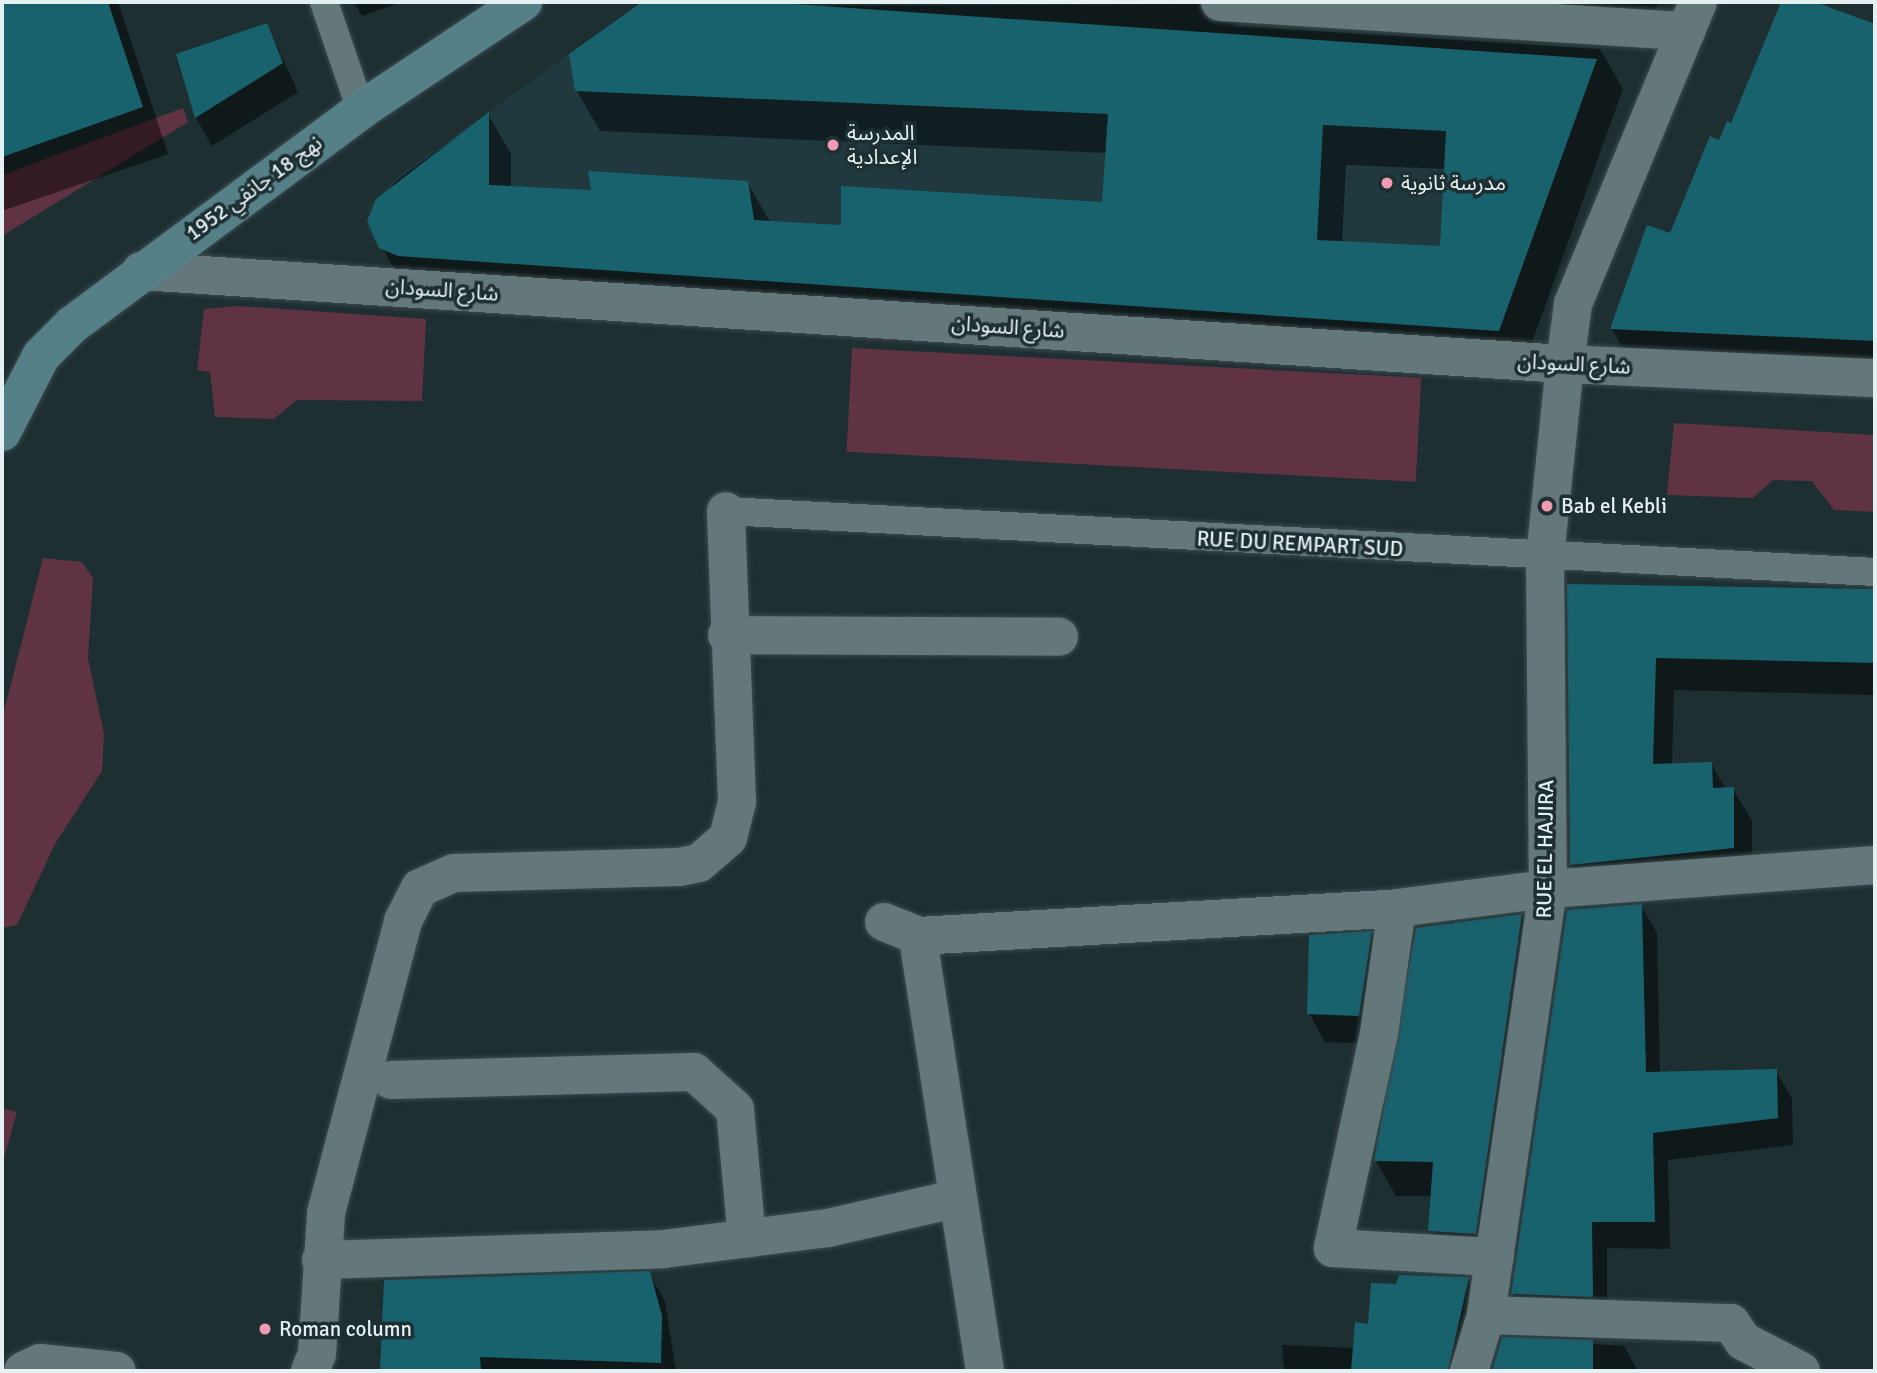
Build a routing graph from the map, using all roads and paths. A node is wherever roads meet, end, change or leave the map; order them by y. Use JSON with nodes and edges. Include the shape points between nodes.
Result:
{"nodes":[{"id":1,"x":324,"y":2,"type":"edge"},
{"id":2,"x":523,"y":2,"type":"edge"},
{"id":3,"x":1220,"y":2,"type":"edge"},
{"id":4,"x":1285,"y":4,"type":"edge"},
{"id":5,"x":1692,"y":16,"type":"edge"},
{"id":6,"x":361,"y":110,"type":"junction"},
{"id":7,"x":141,"y":271,"type":"junction"},
{"id":8,"x":1565,"y":364,"type":"junction"},
{"id":9,"x":1875,"y":378,"type":"edge"},
{"id":10,"x":5,"y":412,"type":"edge"},
{"id":11,"x":726,"y":511,"type":"joint"},
{"id":12,"x":1545,"y":558,"type":"junction"},
{"id":13,"x":1875,"y":572,"type":"edge"},
{"id":14,"x":727,"y":635,"type":"junction"},
{"id":15,"x":1059,"y":637,"type":"dead end"},
{"id":16,"x":1875,"y":865,"type":"edge"},
{"id":17,"x":1548,"y":889,"type":"junction"},
{"id":18,"x":1397,"y":908,"type":"junction"},
{"id":19,"x":391,"y":1080,"type":"dead end"},
{"id":20,"x":954,"y":1199,"type":"junction"},
{"id":21,"x":747,"y":1238,"type":"junction"},
{"id":22,"x":1494,"y":1257,"type":"junction"},
{"id":23,"x":321,"y":1260,"type":"junction"},
{"id":24,"x":1486,"y":1315,"type":"junction"},
{"id":25,"x":32,"y":1367,"type":"edge"},
{"id":26,"x":117,"y":1371,"type":"edge"},
{"id":27,"x":310,"y":1371,"type":"edge"},
{"id":28,"x":985,"y":1371,"type":"edge"},
{"id":29,"x":1469,"y":1371,"type":"edge"},
{"id":30,"x":1801,"y":1371,"type":"edge"}],
"edges":[{"from":1,"to":6,"type":"lane"},
{"from":2,"to":6,"type":"main road","name":"نهج 18 جانفي 1952"},
{"from":3,"to":4,"type":"street"},
{"from":4,"to":5,"type":"street"},
{"from":5,"to":8,"type":"street","name":"RUE EL HAJIRA","via":[[1573,304]]},
{"from":6,"to":7,"type":"main road","name":"نهج 18 جانفي 1952"},
{"from":7,"to":8,"type":"street","name":"شارع السودان"},
{"from":7,"to":10,"type":"main road","name":"نهج 18 جانفي 1952","via":[[41,356]]},
{"from":8,"to":9,"type":"street","name":"شارع السودان"},
{"from":8,"to":12,"type":"street","name":"RUE EL HAJIRA"},
{"from":11,"to":12,"type":"lane","name":"RUE DU REMPART SUD"},
{"from":11,"to":14,"type":"street"},
{"from":12,"to":13,"type":"lane","name":"RUE DU REMPART SUD"},
{"from":12,"to":17,"type":"street","name":"RUE EL HAJIRA"},
{"from":14,"to":15,"type":"street"},
{"from":14,"to":23,"type":"street","via":[[737,801],[728,838],[715,853],[679,867],[454,873],[420,888],[408,903],[326,1213]]},
{"from":16,"to":17,"type":"street"},
{"from":17,"to":18,"type":"street"},
{"from":17,"to":22,"type":"street","name":"RUE EL HAJIRA"},
{"from":18,"to":20,"type":"street","via":[[901,929]]},
{"from":18,"to":22,"type":"street","via":[[1379,1033],[1333,1248]]},
{"from":19,"to":21,"type":"street","via":[[694,1072],[735,1110]]},
{"from":20,"to":21,"type":"street"},
{"from":20,"to":28,"type":"street"},
{"from":21,"to":23,"type":"street","via":[[664,1249]]},
{"from":22,"to":24,"type":"street","name":"RUE EL HAJIRA"},
{"from":23,"to":27,"type":"street","via":[[317,1354]]},
{"from":24,"to":29,"type":"street","name":"RUE EL HAJIRA"},
{"from":24,"to":30,"type":"street","via":[[1731,1323],[1742,1342]]},
{"from":25,"to":26,"type":"street"}]}
